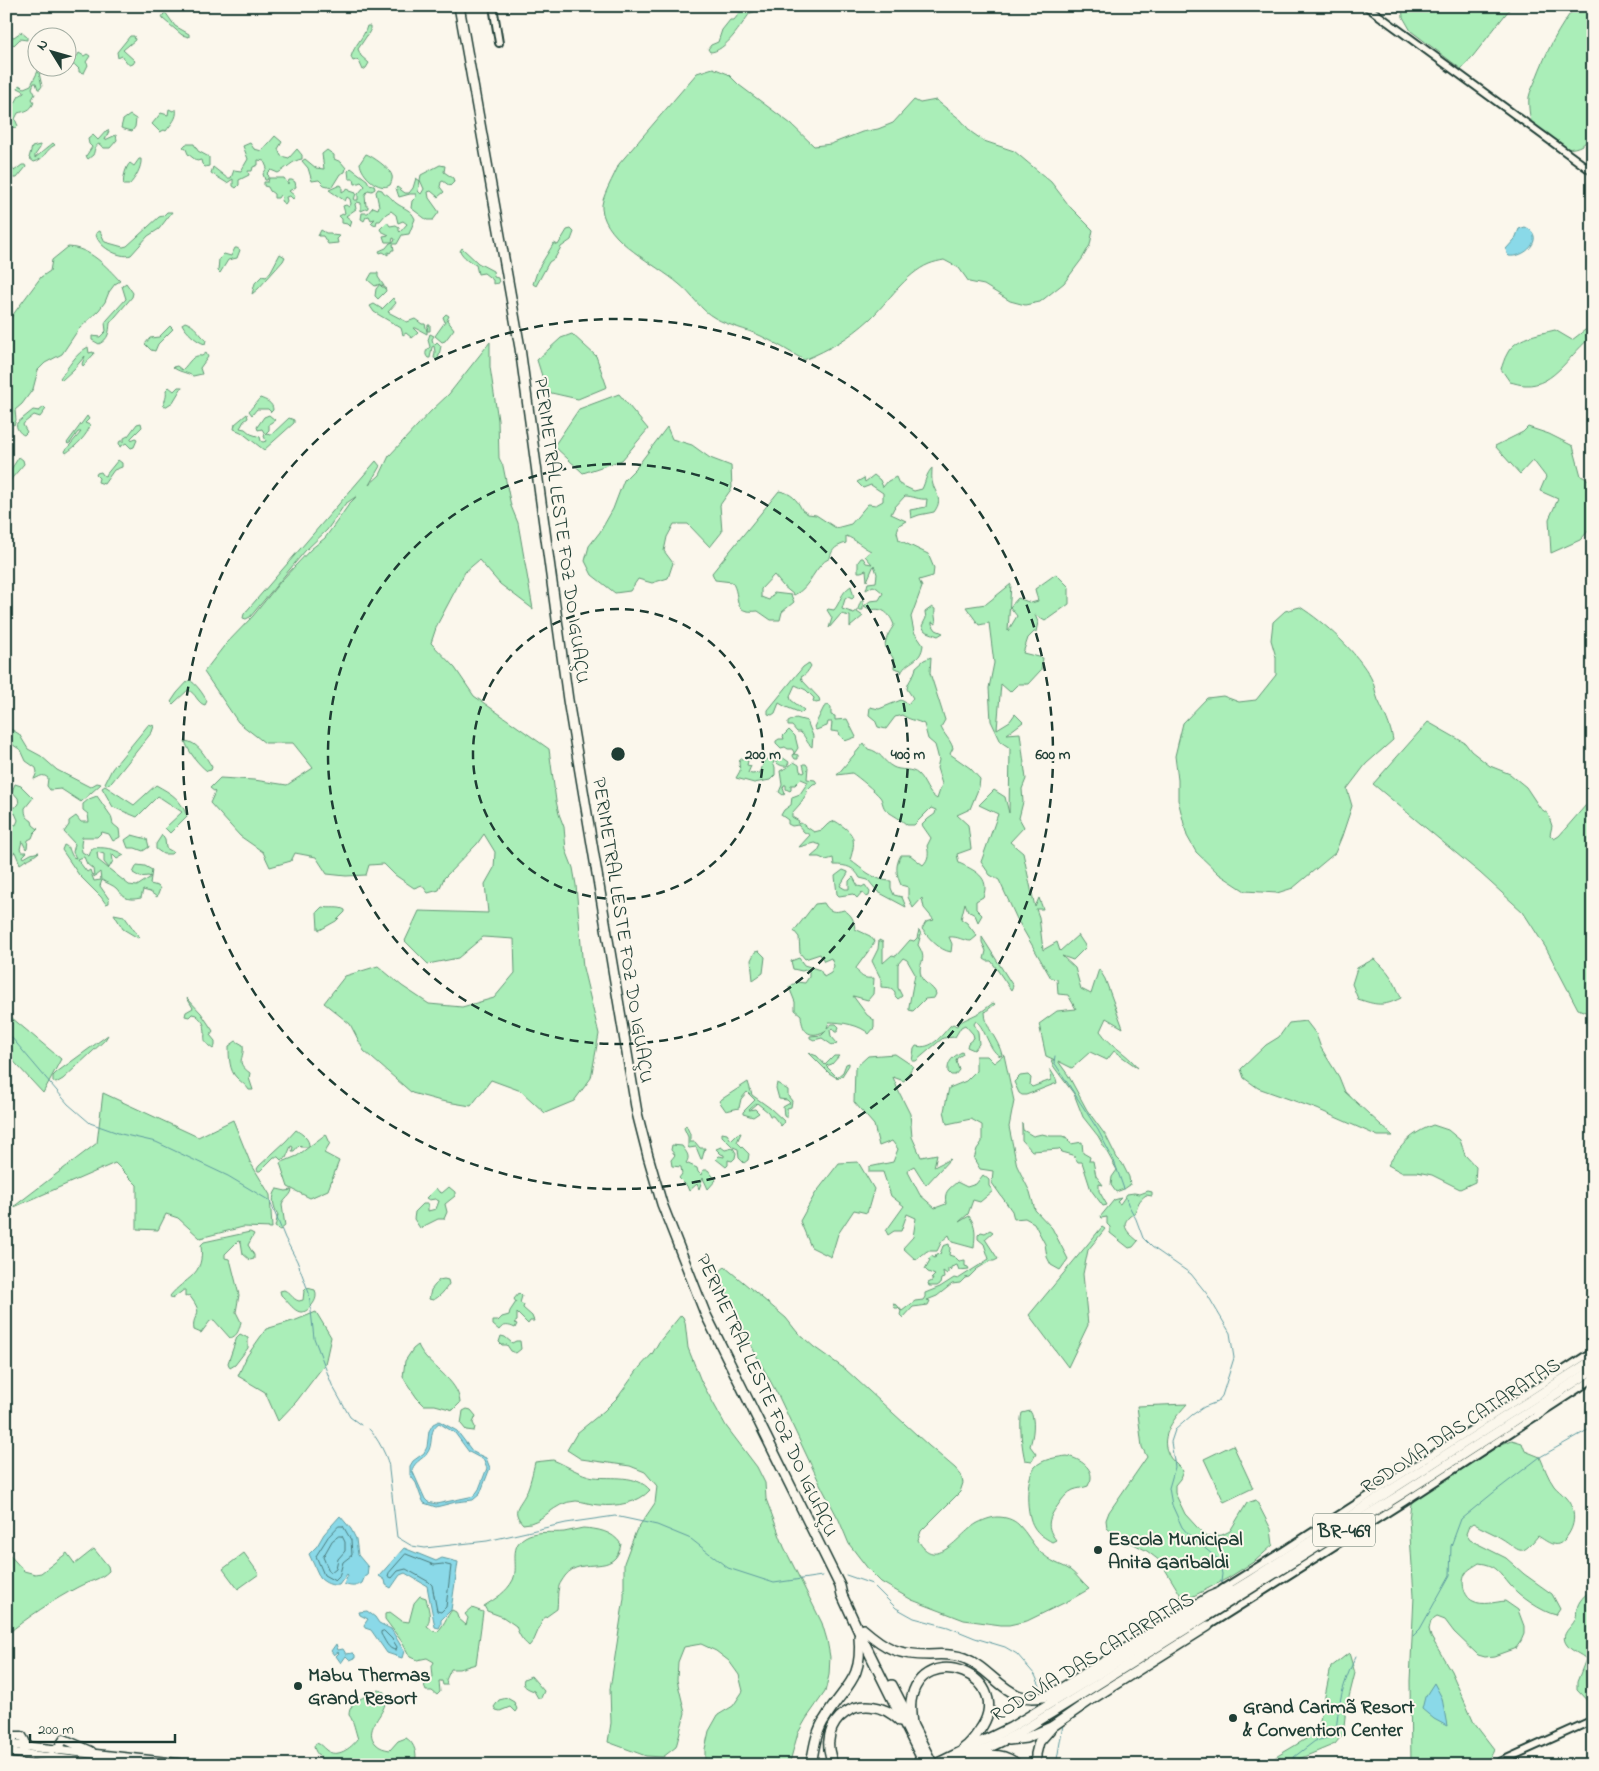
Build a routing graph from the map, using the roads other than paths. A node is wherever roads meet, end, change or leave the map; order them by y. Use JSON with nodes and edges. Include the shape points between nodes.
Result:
{"nodes":[{"id":1,"x":459,"y":6,"type":"edge"},
{"id":2,"x":493,"y":6,"type":"edge"},
{"id":3,"x":1366,"y":6,"type":"edge"},
{"id":4,"x":500,"y":43,"type":"dead end"},
{"id":5,"x":1593,"y":172,"type":"edge"},
{"id":6,"x":1593,"y":1351,"type":"edge"},
{"id":7,"x":1593,"y":1360,"type":"edge"},
{"id":8,"x":1593,"y":1370,"type":"edge"},
{"id":9,"x":1593,"y":1379,"type":"edge"},
{"id":10,"x":1562,"y":1390,"type":"junction"},
{"id":11,"x":1538,"y":1415,"type":"junction"},
{"id":12,"x":1251,"y":1580,"type":"junction"},
{"id":13,"x":1209,"y":1597,"type":"junction"},
{"id":14,"x":1208,"y":1626,"type":"junction"},
{"id":15,"x":861,"y":1629,"type":"junction"},
{"id":16,"x":1176,"y":1635,"type":"junction"},
{"id":17,"x":1593,"y":1720,"type":"edge"},
{"id":18,"x":909,"y":1725,"type":"junction"},
{"id":19,"x":1054,"y":1726,"type":"junction"},
{"id":20,"x":6,"y":1736,"type":"edge"},
{"id":21,"x":1004,"y":1740,"type":"junction"},
{"id":22,"x":6,"y":1744,"type":"edge"},
{"id":23,"x":25,"y":1746,"type":"junction"},
{"id":24,"x":921,"y":1749,"type":"junction"},
{"id":25,"x":57,"y":1750,"type":"junction"},
{"id":26,"x":6,"y":1752,"type":"edge"},
{"id":27,"x":18,"y":1753,"type":"junction"},
{"id":28,"x":98,"y":1754,"type":"junction"},
{"id":29,"x":63,"y":1759,"type":"junction"},
{"id":30,"x":962,"y":1760,"type":"junction"},
{"id":31,"x":952,"y":1761,"type":"edge"},
{"id":32,"x":110,"y":1765,"type":"edge"},
{"id":33,"x":194,"y":1765,"type":"edge"},
{"id":34,"x":811,"y":1765,"type":"edge"},
{"id":35,"x":834,"y":1765,"type":"edge"},
{"id":36,"x":925,"y":1765,"type":"edge"},
{"id":37,"x":933,"y":1765,"type":"edge"},
{"id":38,"x":1018,"y":1765,"type":"edge"},
{"id":39,"x":1036,"y":1765,"type":"edge"},
{"id":40,"x":1493,"y":1765,"type":"edge"}],
"edges":[{"from":1,"to":15,"type":"highway","name":"PERIMETRAL LESTE FOZ DO IGUAÇU","via":[[520,348],[568,700],[637,1113],[662,1204],[705,1313]]},
{"from":2,"to":4,"type":"street"},
{"from":3,"to":5,"type":"street"},
{"from":6,"to":13,"type":"street"},
{"from":7,"to":12,"type":"highway","name":"RODOVÍA DAS CATARATAS","number":"BR-469"},
{"from":8,"to":10,"type":"highway","name":"RODOVÍA DAS CATARATAS","number":"BR-469"},
{"from":9,"to":11,"type":"street"},
{"from":10,"to":11,"type":"highway"},
{"from":10,"to":16,"type":"highway","name":"RODOVÍA DAS CATARATAS","number":"BR-469"},
{"from":11,"to":14,"type":"street"},
{"from":12,"to":13,"type":"highway"},
{"from":12,"to":31,"type":"highway","name":"RODOVÍA DAS CATARATAS","number":"BR-469"},
{"from":13,"to":15,"type":"highway","via":[[1044,1697],[1010,1692],[977,1665],[960,1657],[911,1655],[892,1650]]},
{"from":14,"to":16,"type":"highway"},
{"from":14,"to":19,"type":"highway"},
{"from":15,"to":18,"type":"highway","name":"PERIMETRAL LESTE FOZ DO IGUAÇU"},
{"from":15,"to":34,"type":"highway","via":[[857,1670],[850,1686],[822,1723]]},
{"from":16,"to":21,"type":"highway","name":"RODOVÍA DAS CATARATAS","number":"BR-469"},
{"from":17,"to":40,"type":"street"},
{"from":18,"to":24,"type":"highway","name":"PERIMETRAL LESTE FOZ DO IGUAÇU"},
{"from":18,"to":31,"type":"highway","via":[[911,1699],[925,1676],[935,1670],[951,1668],[976,1678],[987,1697],[986,1718]]},
{"from":18,"to":35,"type":"highway","via":[[878,1706],[850,1710],[839,1719],[830,1736],[829,1750]]},
{"from":19,"to":21,"type":"highway","via":[[1026,1738]]},
{"from":19,"to":39,"type":"highway","via":[[1039,1742]]},
{"from":20,"to":23,"type":"main road","via":[[20,1735]]},
{"from":21,"to":30,"type":"highway","name":"RODOVÍA DAS CATARATAS","number":"BR-469"},
{"from":22,"to":23,"type":"main road"},
{"from":23,"to":25,"type":"main road"},
{"from":23,"to":27,"type":"main road"},
{"from":24,"to":36,"type":"highway"},
{"from":24,"to":37,"type":"highway"},
{"from":25,"to":28,"type":"main road"},
{"from":25,"to":28,"type":"main road","via":[[64,1739]]},
{"from":25,"to":29,"type":"main road"},
{"from":26,"to":27,"type":"main road"},
{"from":27,"to":29,"type":"main road"},
{"from":28,"to":33,"type":"main road"},
{"from":29,"to":32,"type":"main road"},
{"from":30,"to":31,"type":"highway","name":"RODOVÍA DAS CATARATAS","number":"BR-469"},
{"from":30,"to":38,"type":"highway","via":[[999,1755]]},
{"from":31,"to":37,"type":"highway","name":"RODOVÍA DAS CATARATAS","number":"BR-469"}]}
